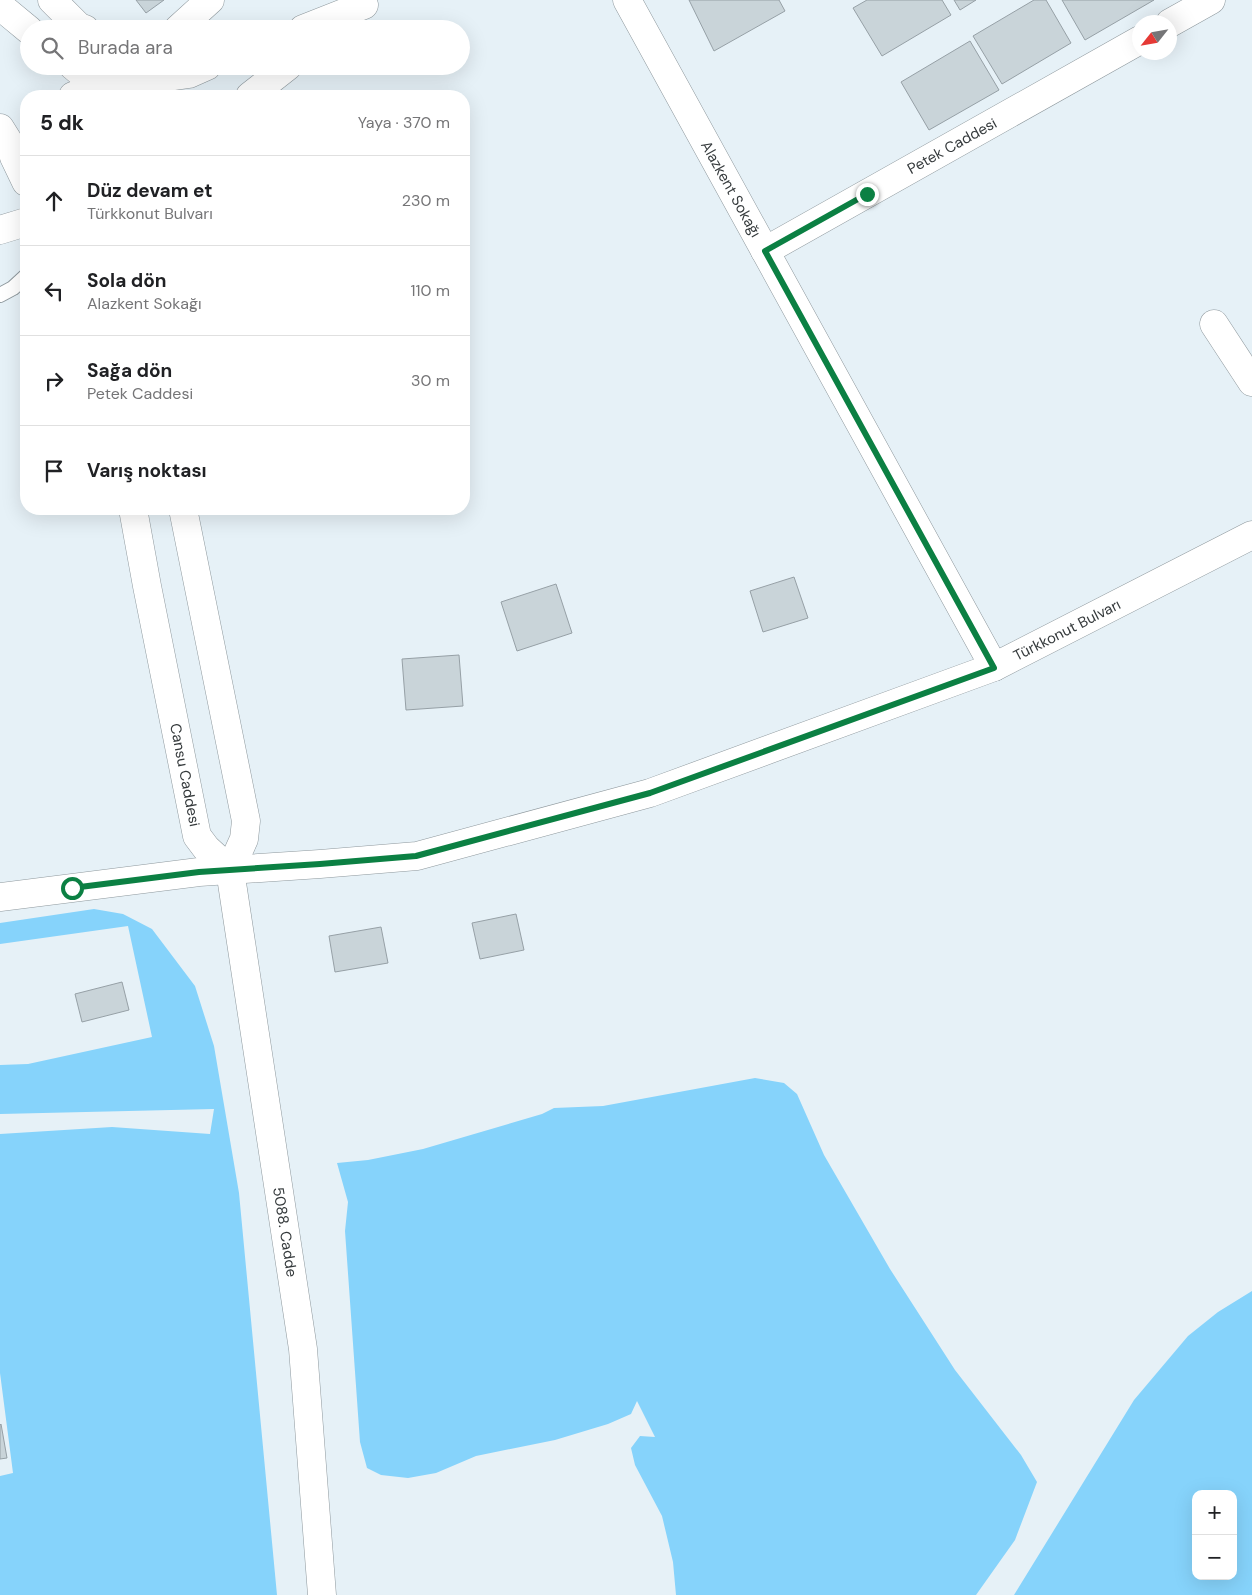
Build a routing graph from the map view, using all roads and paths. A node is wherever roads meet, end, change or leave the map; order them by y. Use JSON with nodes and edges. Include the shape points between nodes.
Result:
{"nodes":[{"id":1,"x":52,"y":0,"type":"edge"},
{"id":2,"x":210,"y":0,"type":"edge"},
{"id":3,"x":627,"y":0,"type":"edge"},
{"id":4,"x":1210,"y":0,"type":"edge"},
{"id":5,"x":368,"y":2,"type":"edge"},
{"id":6,"x":0,"y":6,"type":"edge"},
{"id":7,"x":1177,"y":19,"type":"edge"},
{"id":8,"x":72,"y":20,"type":"edge"},
{"id":9,"x":188,"y":20,"type":"edge"},
{"id":10,"x":325,"y":20,"type":"edge"},
{"id":11,"x":345,"y":20,"type":"edge"},
{"id":12,"x":20,"y":23,"type":"edge"},
{"id":13,"x":1132,"y":45,"type":"edge"},
{"id":14,"x":79,"y":75,"type":"edge"},
{"id":15,"x":184,"y":75,"type":"edge"},
{"id":16,"x":277,"y":75,"type":"edge"},
{"id":17,"x":90,"y":90,"type":"edge"},
{"id":18,"x":107,"y":90,"type":"edge"},
{"id":19,"x":258,"y":90,"type":"edge"},
{"id":20,"x":9,"y":139,"type":"edge"},
{"id":21,"x":20,"y":170,"type":"edge"},
{"id":22,"x":20,"y":224,"type":"edge"},
{"id":23,"x":0,"y":230,"type":"edge"},
{"id":24,"x":765,"y":251,"type":"junction"},
{"id":25,"x":20,"y":282,"type":"edge"},
{"id":26,"x":0,"y":295,"type":"edge"},
{"id":27,"x":1214,"y":324,"type":"dead end"},
{"id":28,"x":1252,"y":382,"type":"edge"},
{"id":29,"x":134,"y":515,"type":"edge"},
{"id":30,"x":184,"y":515,"type":"edge"},
{"id":31,"x":1252,"y":535,"type":"edge"},
{"id":32,"x":994,"y":668,"type":"junction"},
{"id":33,"x":230,"y":870,"type":"junction"},
{"id":34,"x":0,"y":897,"type":"edge"},
{"id":35,"x":322,"y":1595,"type":"edge"}],
"edges":[{"from":1,"to":8,"type":"street"},
{"from":2,"to":9,"type":"street"},
{"from":3,"to":24,"type":"street","name":"Alazkent Sokağı"},
{"from":4,"to":7,"type":"street"},
{"from":5,"to":10,"type":"street"},
{"from":5,"to":11,"type":"street"},
{"from":6,"to":12,"type":"street"},
{"from":13,"to":24,"type":"street","name":"Petek Caddesi"},
{"from":14,"to":17,"type":"street"},
{"from":15,"to":18,"type":"street"},
{"from":16,"to":19,"type":"street"},
{"from":20,"to":21,"type":"street"},
{"from":22,"to":23,"type":"street"},
{"from":24,"to":32,"type":"street","name":"Alazkent Sokağı"},
{"from":25,"to":26,"type":"lane"},
{"from":27,"to":28,"type":"street"},
{"from":29,"to":33,"type":"street","name":"Cansu Caddesi","via":[[197,836]]},
{"from":30,"to":33,"type":"street","via":[[246,821],[244,839]]},
{"from":31,"to":32,"type":"street","name":"Türkkonut Bulvarı"},
{"from":32,"to":33,"type":"street","name":"Türkkonut Bulvarı","via":[[650,793],[416,856]]},
{"from":33,"to":34,"type":"street","name":"Türkkonut Bulvarı"},
{"from":33,"to":35,"type":"street","name":"5088. Cadde","via":[[303,1349]]}]}
